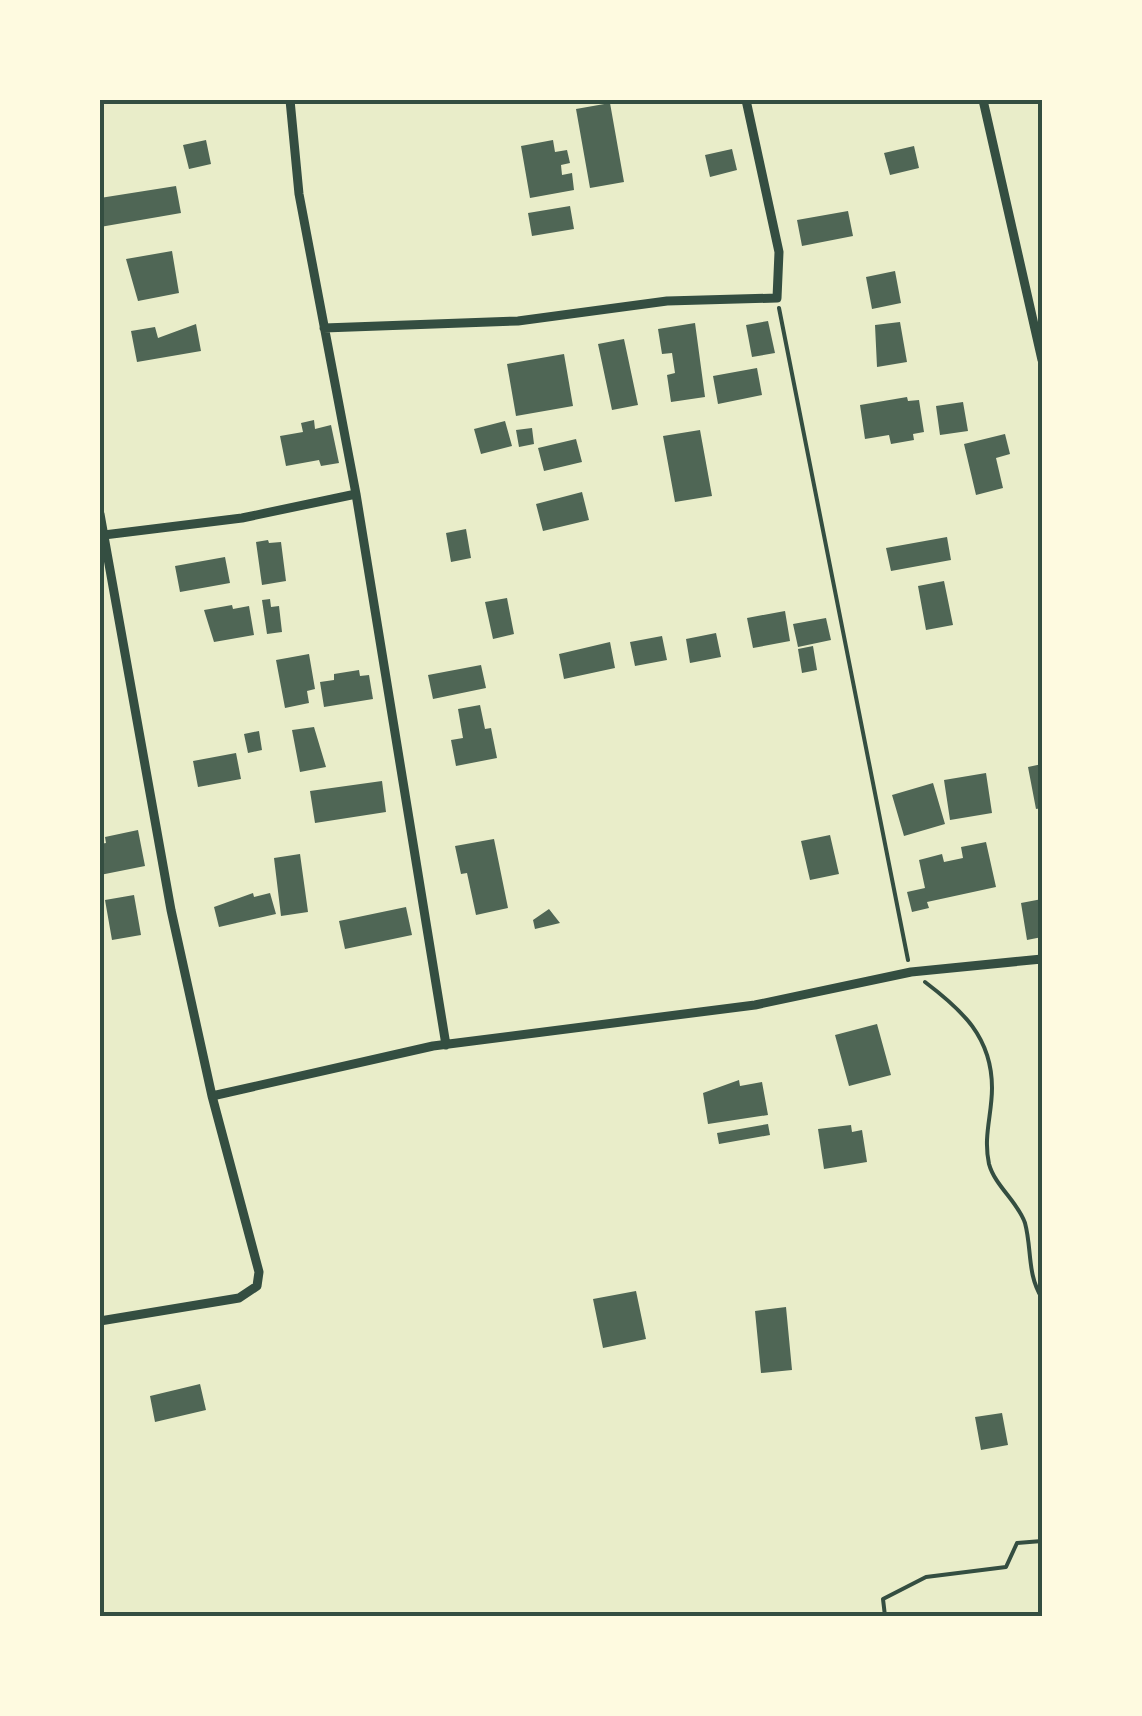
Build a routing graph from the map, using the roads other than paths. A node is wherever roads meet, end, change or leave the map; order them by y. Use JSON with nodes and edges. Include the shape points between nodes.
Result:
{"nodes":[{"id":1,"x":290,"y":100,"type":"edge"},
{"id":2,"x":746,"y":100,"type":"edge"},
{"id":3,"x":983,"y":100,"type":"edge"},
{"id":4,"x":324,"y":328,"type":"junction"},
{"id":5,"x":1042,"y":360,"type":"edge"},
{"id":6,"x":356,"y":494,"type":"junction"},
{"id":7,"x":100,"y":514,"type":"edge"},
{"id":8,"x":104,"y":536,"type":"junction"},
{"id":9,"x":1042,"y":960,"type":"edge"},
{"id":10,"x":446,"y":1045,"type":"junction"},
{"id":11,"x":212,"y":1096,"type":"junction"},
{"id":12,"x":100,"y":1320,"type":"edge"}],
"edges":[{"from":1,"to":4,"type":"street"},
{"from":2,"to":4,"type":"street","via":[[780,252],[777,298],[667,301],[518,321]]},
{"from":3,"to":5,"type":"street"},
{"from":4,"to":6,"type":"street"},
{"from":6,"to":8,"type":"street"},
{"from":6,"to":10,"type":"street"},
{"from":7,"to":8,"type":"street"},
{"from":8,"to":11,"type":"street","via":[[171,910]]},
{"from":9,"to":10,"type":"street","via":[[910,972],[755,1005]]},
{"from":10,"to":11,"type":"street"},
{"from":11,"to":12,"type":"street","via":[[254,1246],[257,1286],[240,1298]]}]}
